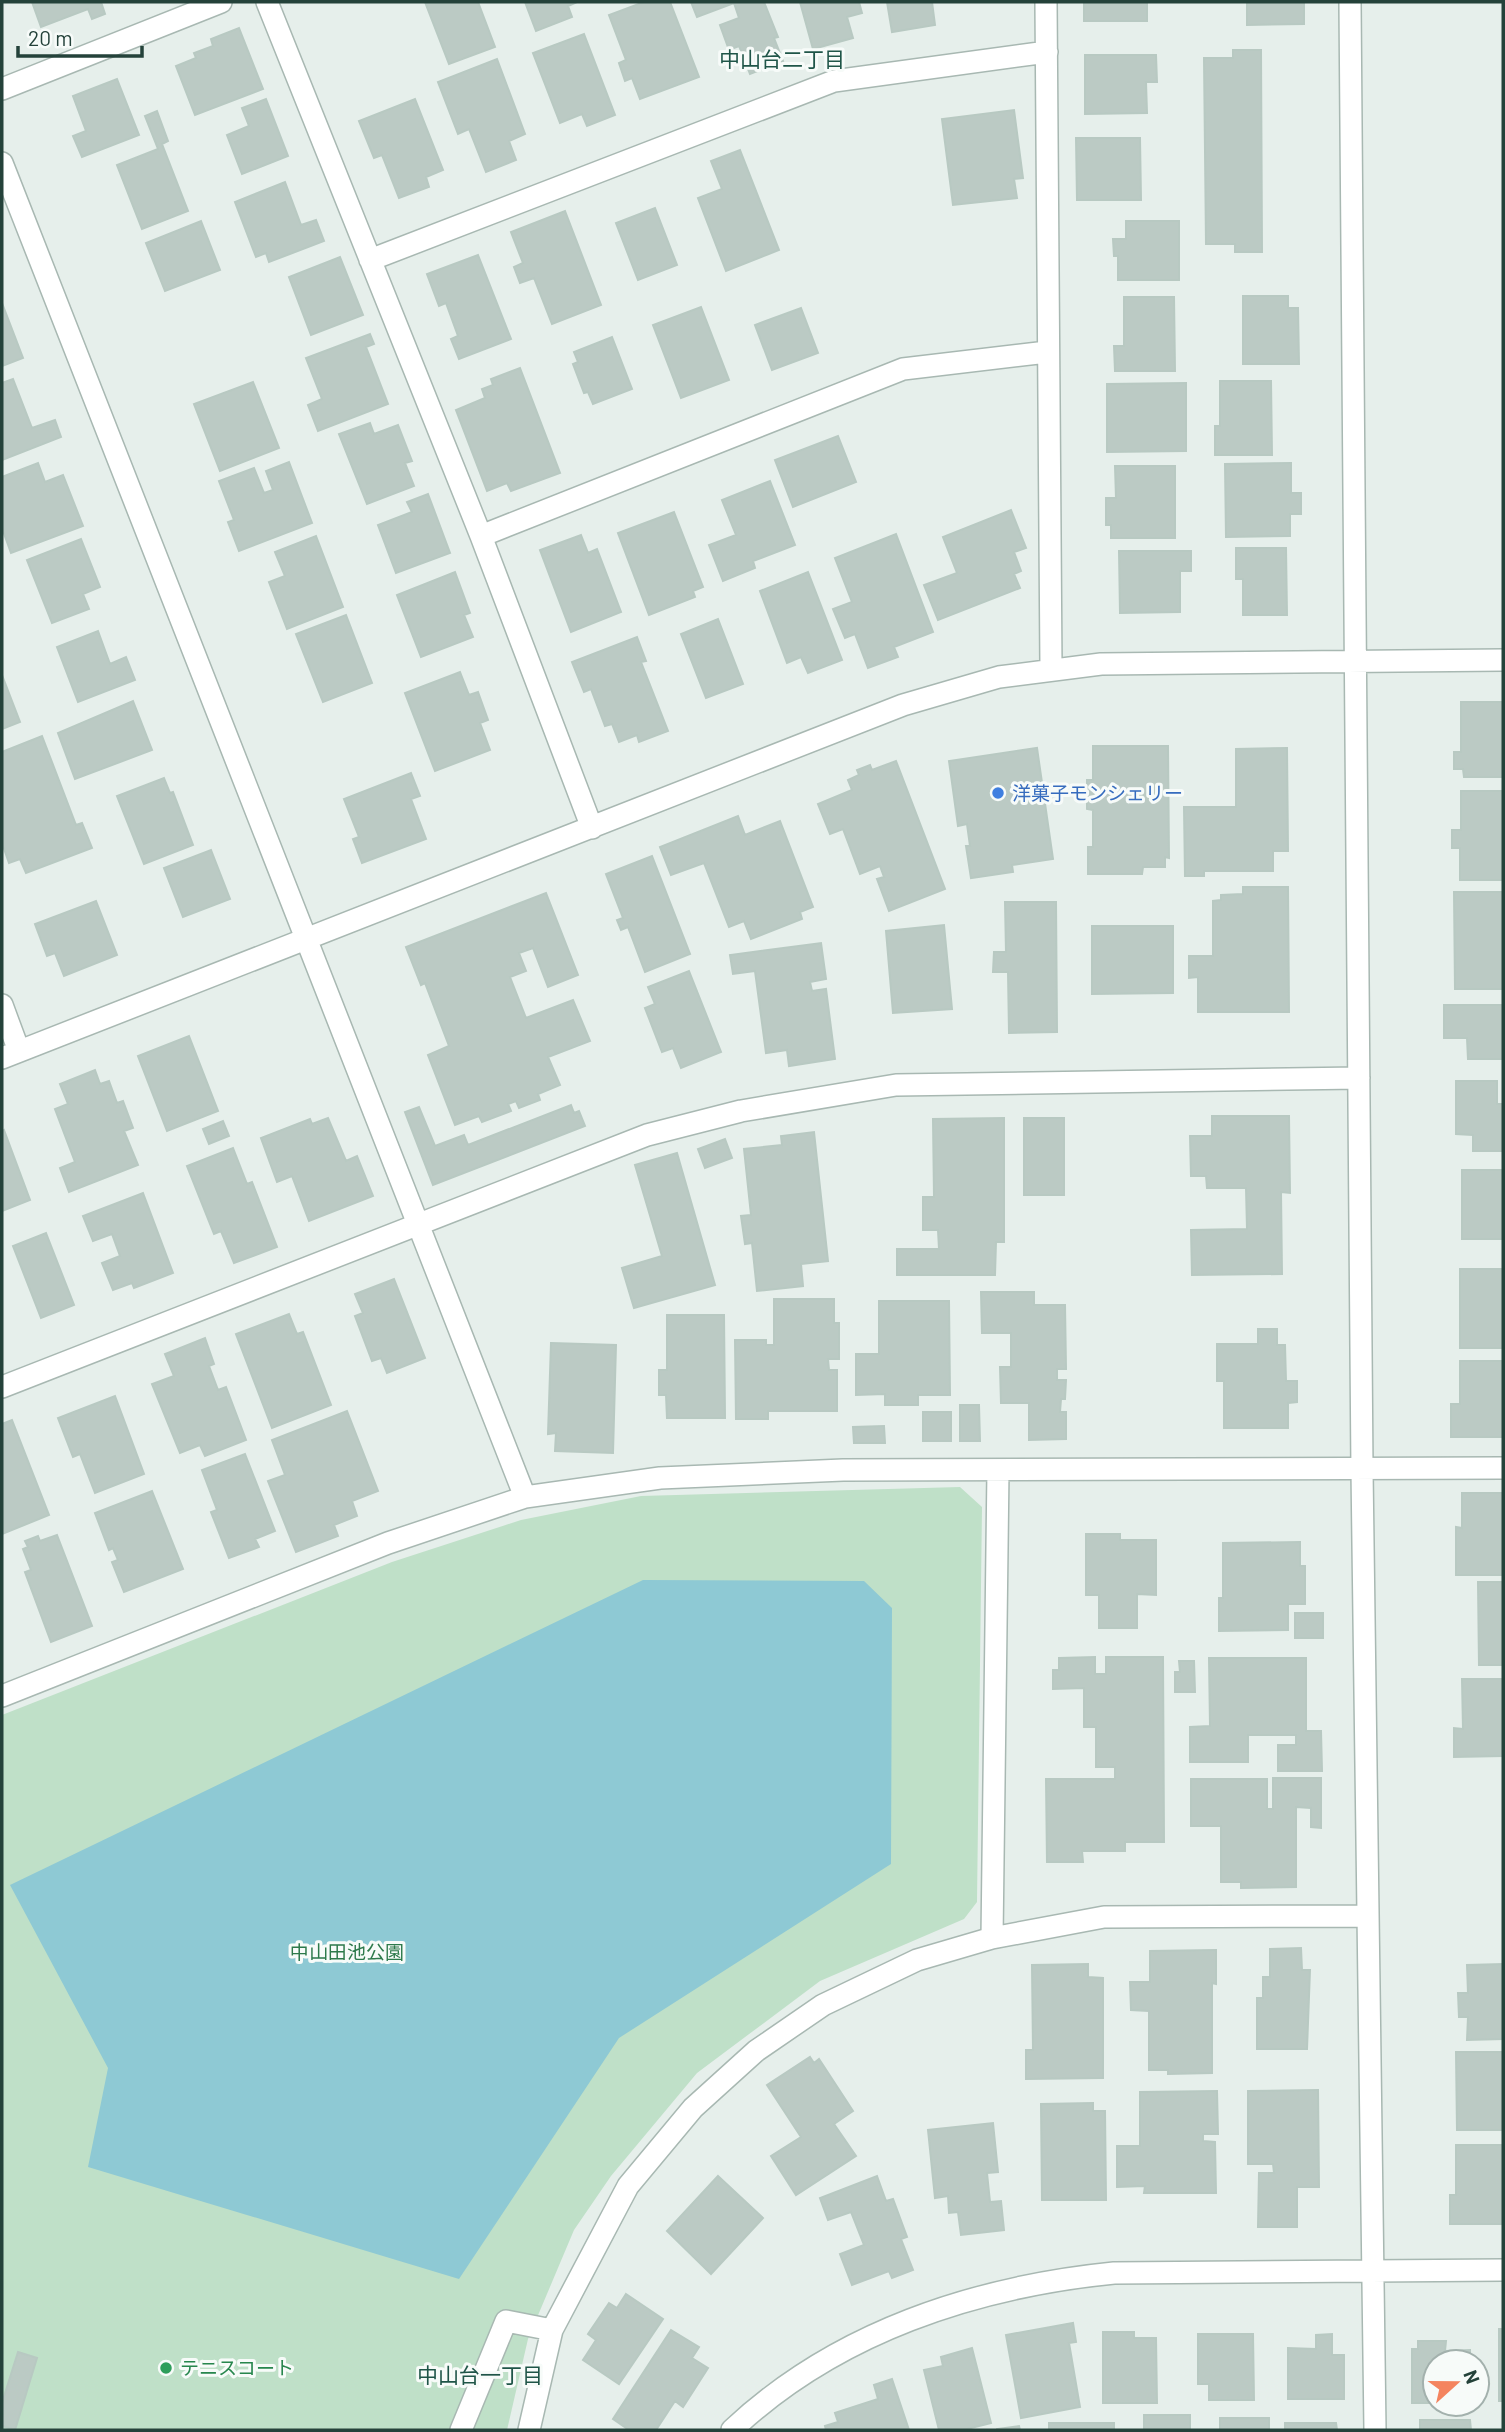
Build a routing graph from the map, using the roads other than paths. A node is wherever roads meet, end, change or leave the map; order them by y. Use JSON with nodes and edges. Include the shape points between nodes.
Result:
{"nodes":[{"id":1,"x":221,"y":2,"type":"edge"},
{"id":2,"x":267,"y":2,"type":"edge"},
{"id":3,"x":1046,"y":2,"type":"edge"},
{"id":4,"x":1350,"y":2,"type":"edge"},
{"id":5,"x":1047,"y":52,"type":"junction"},
{"id":6,"x":2,"y":89,"type":"edge"},
{"id":7,"x":2,"y":163,"type":"edge"},
{"id":8,"x":370,"y":261,"type":"junction"},
{"id":9,"x":1047,"y":352,"type":"junction"},
{"id":10,"x":481,"y":536,"type":"junction"},
{"id":11,"x":1355,"y":660,"type":"junction"},
{"id":12,"x":1503,"y":660,"type":"edge"},
{"id":13,"x":1051,"y":668,"type":"junction"},
{"id":14,"x":592,"y":828,"type":"junction"},
{"id":15,"x":307,"y":940,"type":"junction"},
{"id":16,"x":2,"y":1005,"type":"edge"},
{"id":17,"x":10,"y":1054,"type":"edge"},
{"id":18,"x":1359,"y":1078,"type":"junction"},
{"id":19,"x":417,"y":1227,"type":"junction"},
{"id":20,"x":2,"y":1387,"type":"edge"},
{"id":21,"x":1503,"y":1468,"type":"edge"},
{"id":22,"x":998,"y":1470,"type":"junction"},
{"id":23,"x":1362,"y":1470,"type":"junction"},
{"id":24,"x":525,"y":1497,"type":"junction"},
{"id":25,"x":2,"y":1696,"type":"edge"},
{"id":26,"x":1368,"y":1916,"type":"junction"},
{"id":27,"x":992,"y":1938,"type":"junction"},
{"id":28,"x":1503,"y":2270,"type":"edge"},
{"id":29,"x":1373,"y":2271,"type":"junction"},
{"id":30,"x":552,"y":2330,"type":"junction"},
{"id":31,"x":461,"y":2430,"type":"edge"},
{"id":32,"x":529,"y":2430,"type":"edge"},
{"id":33,"x":732,"y":2430,"type":"edge"},
{"id":34,"x":1374,"y":2430,"type":"edge"}],
"edges":[{"from":1,"to":6,"type":"street"},
{"from":2,"to":8,"type":"street"},
{"from":3,"to":5,"type":"street"},
{"from":4,"to":11,"type":"street"},
{"from":5,"to":8,"type":"street","via":[[834,80]]},
{"from":5,"to":9,"type":"street"},
{"from":7,"to":15,"type":"street"},
{"from":8,"to":10,"type":"street"},
{"from":9,"to":10,"type":"street","via":[[903,369]]},
{"from":9,"to":13,"type":"street"},
{"from":10,"to":14,"type":"street"},
{"from":11,"to":12,"type":"street"},
{"from":11,"to":13,"type":"street"},
{"from":11,"to":18,"type":"street"},
{"from":13,"to":14,"type":"street","via":[[999,677],[903,705]]},
{"from":14,"to":15,"type":"street"},
{"from":15,"to":17,"type":"street"},
{"from":15,"to":19,"type":"street"},
{"from":16,"to":17,"type":"street"},
{"from":18,"to":19,"type":"street","via":[[896,1085],[741,1111],[647,1135]]},
{"from":18,"to":23,"type":"street"},
{"from":19,"to":20,"type":"street"},
{"from":19,"to":24,"type":"street"},
{"from":21,"to":23,"type":"street"},
{"from":22,"to":23,"type":"street"},
{"from":22,"to":24,"type":"street","via":[[843,1470],[660,1478]]},
{"from":22,"to":27,"type":"street"},
{"from":23,"to":26,"type":"street"},
{"from":24,"to":25,"type":"street","via":[[388,1543]]},
{"from":26,"to":27,"type":"street","via":[[1104,1917]]},
{"from":26,"to":29,"type":"street"},
{"from":27,"to":30,"type":"street","via":[[893,1971],[823,2005],[756,2050],[693,2108],[628,2186]]},
{"from":28,"to":29,"type":"street"},
{"from":29,"to":33,"type":"street","via":[[1114,2273],[1008,2288],[925,2314],[869,2338],[784,2388]]},
{"from":29,"to":34,"type":"street"},
{"from":30,"to":31,"type":"street","via":[[506,2321]]},
{"from":30,"to":32,"type":"street"}]}
